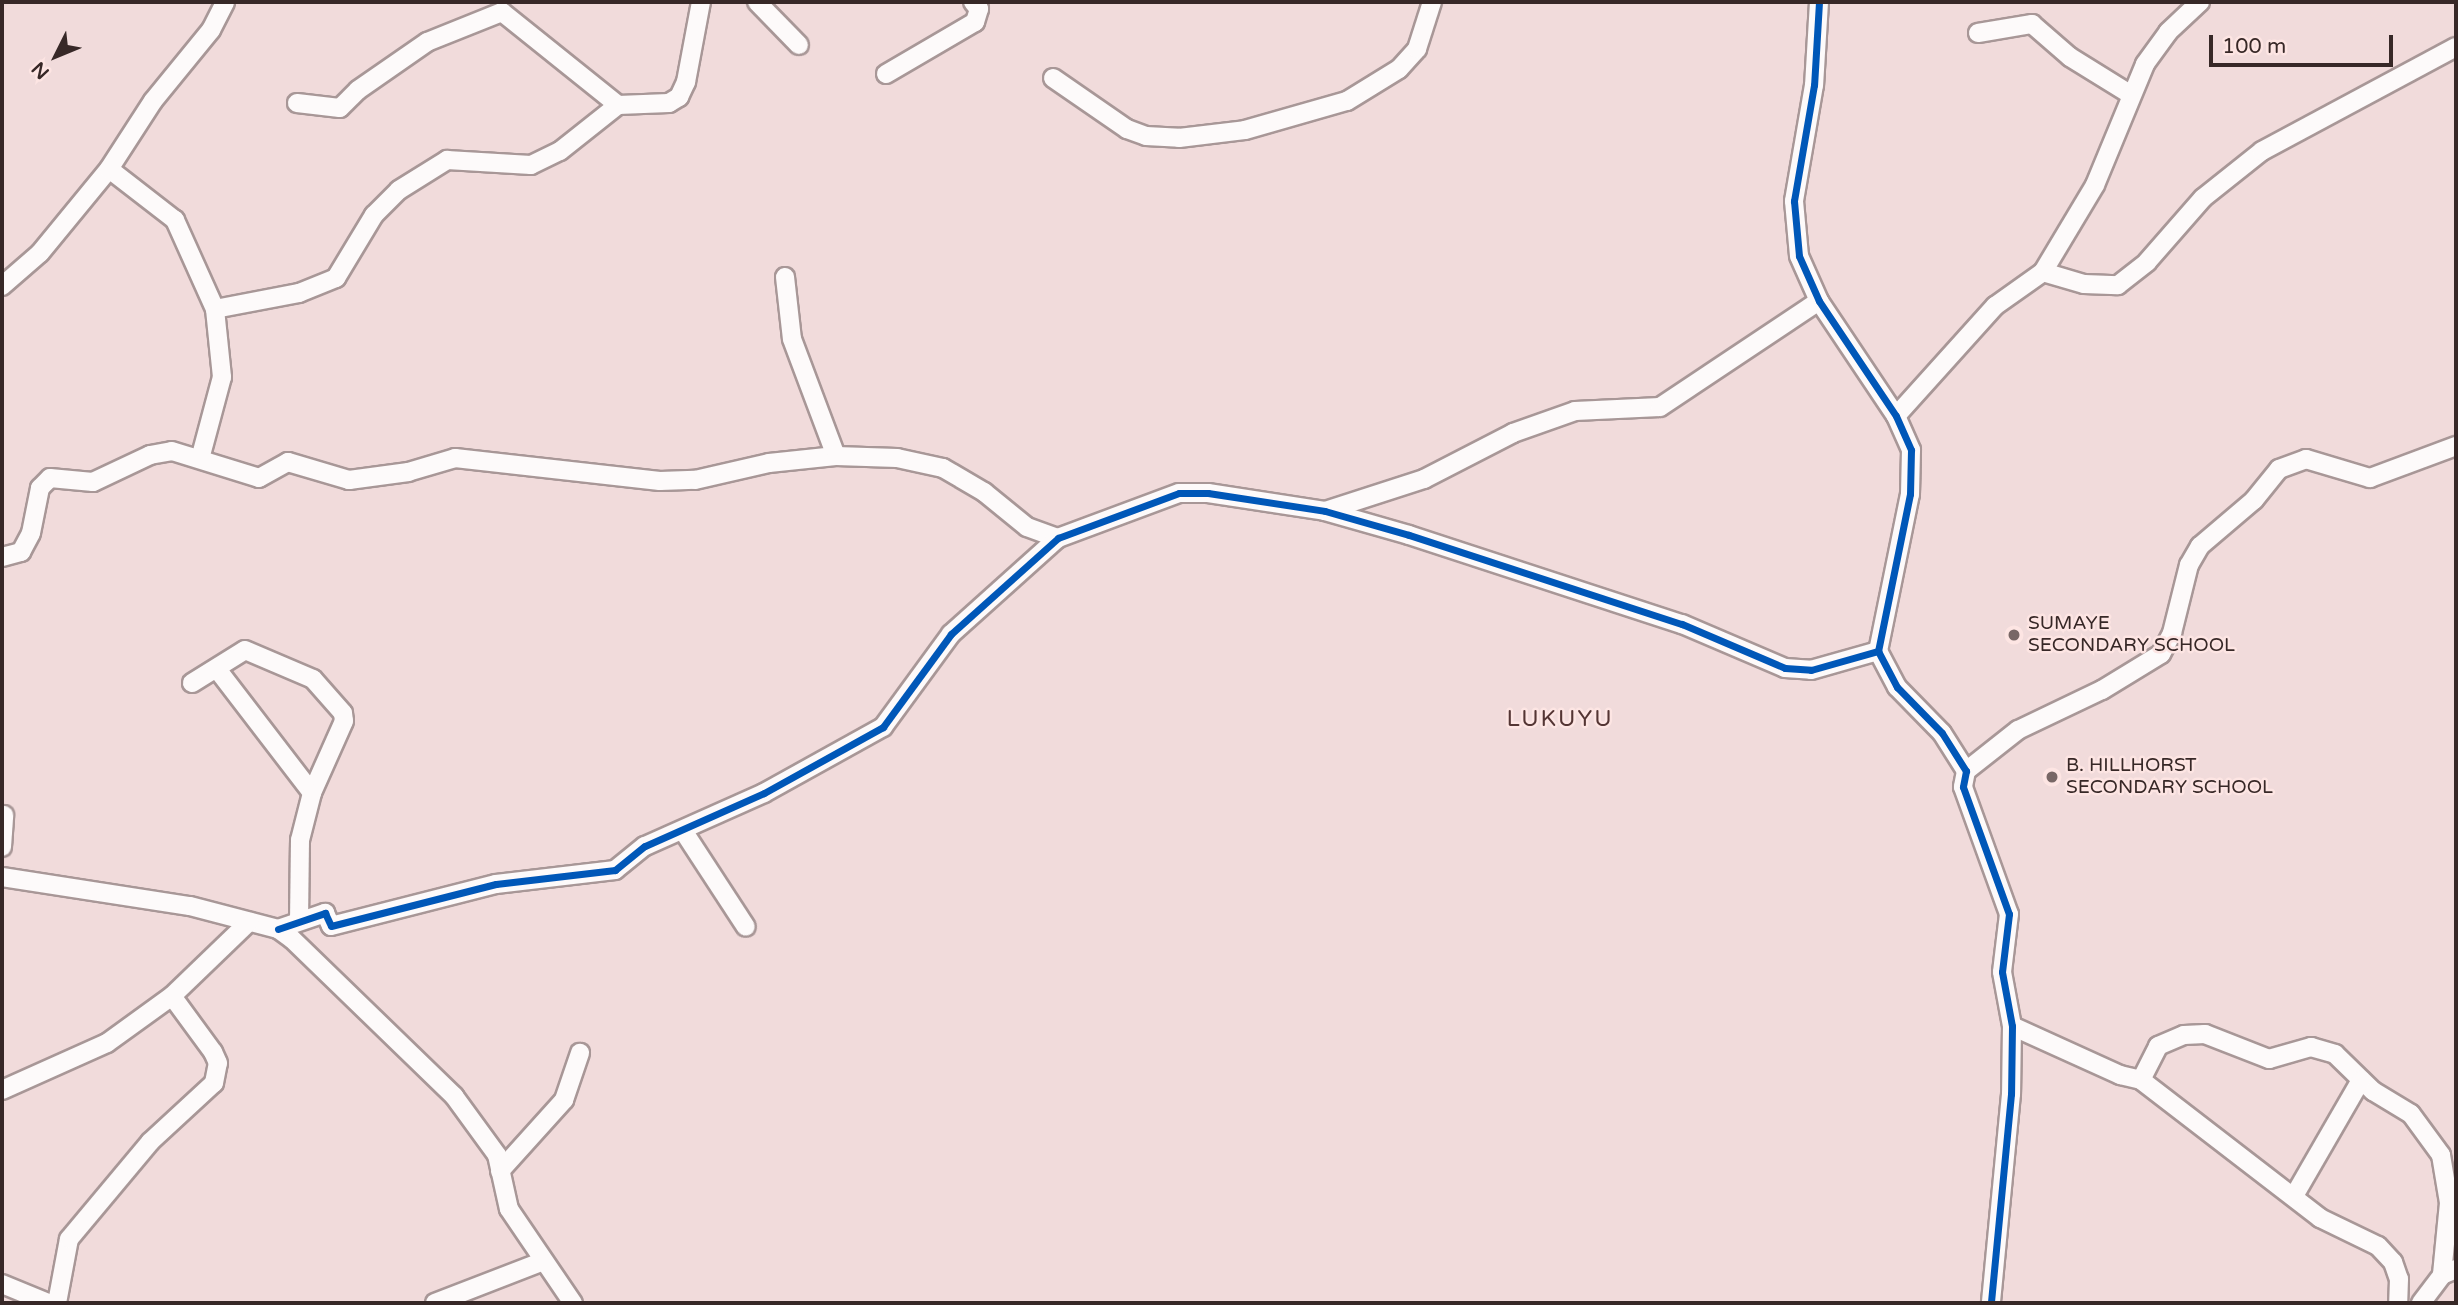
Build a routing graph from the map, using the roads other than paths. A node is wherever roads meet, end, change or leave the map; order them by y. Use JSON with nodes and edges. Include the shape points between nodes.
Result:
{"nodes":[{"id":1,"x":225,"y":2,"type":"edge"},
{"id":2,"x":701,"y":2,"type":"edge"},
{"id":3,"x":757,"y":2,"type":"edge"},
{"id":4,"x":974,"y":2,"type":"edge"},
{"id":5,"x":1432,"y":2,"type":"edge"},
{"id":6,"x":1819,"y":2,"type":"edge"},
{"id":7,"x":2200,"y":2,"type":"edge"},
{"id":8,"x":509,"y":7,"type":"edge"},
{"id":9,"x":1978,"y":33,"type":"dead end"},
{"id":10,"x":799,"y":45,"type":"dead end"},
{"id":11,"x":2456,"y":47,"type":"edge"},
{"id":12,"x":886,"y":74,"type":"dead end"},
{"id":13,"x":1053,"y":78,"type":"dead end"},
{"id":14,"x":2130,"y":94,"type":"junction"},
{"id":15,"x":297,"y":103,"type":"dead end"},
{"id":16,"x":618,"y":104,"type":"junction"},
{"id":17,"x":109,"y":169,"type":"junction"},
{"id":18,"x":2043,"y":272,"type":"junction"},
{"id":19,"x":785,"y":277,"type":"dead end"},
{"id":20,"x":2,"y":286,"type":"edge"},
{"id":21,"x":1819,"y":301,"type":"junction"},
{"id":22,"x":215,"y":309,"type":"junction"},
{"id":23,"x":1896,"y":416,"type":"junction"},
{"id":24,"x":2456,"y":446,"type":"edge"},
{"id":25,"x":836,"y":456,"type":"junction"},
{"id":26,"x":200,"y":460,"type":"junction"},
{"id":27,"x":1325,"y":511,"type":"junction"},
{"id":28,"x":1058,"y":538,"type":"junction"},
{"id":29,"x":2,"y":557,"type":"edge"},
{"id":30,"x":1878,"y":651,"type":"junction"},
{"id":31,"x":217,"y":669,"type":"junction"},
{"id":32,"x":192,"y":683,"type":"dead end"},
{"id":33,"x":1966,"y":772,"type":"junction"},
{"id":34,"x":312,"y":793,"type":"junction"},
{"id":35,"x":4,"y":815,"type":"dead end"},
{"id":36,"x":684,"y":832,"type":"junction"},
{"id":37,"x":2,"y":847,"type":"edge"},
{"id":38,"x":2,"y":877,"type":"edge"},
{"id":39,"x":299,"y":921,"type":"junction"},
{"id":40,"x":249,"y":922,"type":"junction"},
{"id":41,"x":746,"y":927,"type":"dead end"},
{"id":42,"x":278,"y":929,"type":"junction"},
{"id":43,"x":172,"y":996,"type":"junction"},
{"id":44,"x":2012,"y":1026,"type":"junction"},
{"id":45,"x":580,"y":1053,"type":"dead end"},
{"id":46,"x":2141,"y":1080,"type":"junction"},
{"id":47,"x":2361,"y":1080,"type":"junction"},
{"id":48,"x":2,"y":1090,"type":"edge"},
{"id":49,"x":500,"y":1171,"type":"junction"},
{"id":50,"x":2294,"y":1196,"type":"junction"},
{"id":51,"x":541,"y":1262,"type":"junction"},
{"id":52,"x":2449,"y":1272,"type":"edge"},
{"id":53,"x":2,"y":1284,"type":"edge"},
{"id":54,"x":48,"y":1303,"type":"edge"},
{"id":55,"x":57,"y":1303,"type":"edge"},
{"id":56,"x":435,"y":1303,"type":"edge"},
{"id":57,"x":572,"y":1303,"type":"edge"},
{"id":58,"x":1991,"y":1303,"type":"edge"},
{"id":59,"x":2398,"y":1303,"type":"edge"},
{"id":60,"x":2421,"y":1303,"type":"edge"}],
"edges":[{"from":1,"to":17,"type":"street","via":[[211,30],[153,101]]},
{"from":2,"to":16,"type":"street","via":[[679,97],[645,107]]},
{"from":3,"to":10,"type":"street"},
{"from":4,"to":12,"type":"street","via":[[979,9],[975,22]]},
{"from":5,"to":13,"type":"street","via":[[1417,48],[1399,69],[1347,101],[1245,130],[1179,138],[1146,136]]},
{"from":6,"to":21,"type":"street","via":[[1814,85],[1794,201],[1799,256]]},
{"from":7,"to":14,"type":"street","via":[[2155,49]]},
{"from":8,"to":15,"type":"street","via":[[427,42],[340,108]]},
{"from":8,"to":16,"type":"street"},
{"from":9,"to":14,"type":"street","via":[[2032,24],[2070,57]]},
{"from":11,"to":18,"type":"street","via":[[2262,151],[2203,198],[2147,262],[2118,285],[2101,286]]},
{"from":14,"to":18,"type":"street","via":[[2095,185]]},
{"from":16,"to":22,"type":"street","via":[[545,160],[517,165],[447,160],[399,190],[374,215],[336,278],[299,293]]},
{"from":17,"to":20,"type":"street","via":[[40,253]]},
{"from":17,"to":22,"type":"street","via":[[175,220]]},
{"from":18,"to":23,"type":"street","via":[[1995,306]]},
{"from":19,"to":25,"type":"street","via":[[792,339]]},
{"from":21,"to":23,"type":"street"},
{"from":21,"to":27,"type":"street","via":[[1660,407],[1575,411],[1513,433],[1424,479]]},
{"from":22,"to":26,"type":"street","via":[[222,377]]},
{"from":23,"to":30,"type":"street","via":[[1910,450],[1910,494]]},
{"from":24,"to":33,"type":"street","via":[[2370,478],[2306,460],[2279,469],[2254,500],[2200,546],[2189,565],[2172,633],[2161,654],[2102,691],[2018,730]]},
{"from":25,"to":26,"type":"street","via":[[769,463],[695,480],[660,481],[473,458],[348,480],[288,462],[259,478]]},
{"from":25,"to":28,"type":"street","via":[[897,458],[943,468],[984,492],[1027,527]]},
{"from":26,"to":29,"type":"street","via":[[160,452],[93,482],[50,478],[40,488],[31,533],[22,552]]},
{"from":27,"to":28,"type":"street","via":[[1208,493],[1179,494]]},
{"from":27,"to":30,"type":"street","via":[[1682,624],[1785,668],[1811,670]]},
{"from":28,"to":36,"type":"street","via":[[951,634],[883,727]]},
{"from":30,"to":33,"type":"street","via":[[1897,687],[1942,733]]},
{"from":31,"to":32,"type":"street"},
{"from":31,"to":34,"type":"street"},
{"from":31,"to":34,"type":"street","via":[[245,650],[313,679],[328,692],[344,721]]},
{"from":33,"to":44,"type":"street","via":[[1962,787],[2009,914],[2002,972]]},
{"from":34,"to":39,"type":"street","via":[[297,865]]},
{"from":35,"to":37,"type":"street"},
{"from":36,"to":39,"type":"street","via":[[645,846],[614,870],[496,884],[331,926],[325,913]]},
{"from":36,"to":41,"type":"street"},
{"from":38,"to":40,"type":"street","via":[[139,896]]},
{"from":39,"to":42,"type":"street"},
{"from":40,"to":42,"type":"street"},
{"from":40,"to":43,"type":"street"},
{"from":42,"to":49,"type":"street","via":[[434,1072],[497,1155]]},
{"from":43,"to":48,"type":"street","via":[[107,1043]]},
{"from":43,"to":55,"type":"street","via":[[213,1052],[218,1063],[214,1083],[150,1142],[69,1239]]},
{"from":44,"to":46,"type":"street","via":[[2101,1068]]},
{"from":44,"to":58,"type":"street","via":[[2011,1094]]},
{"from":45,"to":49,"type":"street","via":[[564,1100]]},
{"from":46,"to":47,"type":"street","via":[[2158,1046],[2184,1035],[2206,1034],[2269,1059],[2295,1050],[2322,1048]]},
{"from":46,"to":50,"type":"street"},
{"from":47,"to":50,"type":"street"},
{"from":47,"to":52,"type":"street","via":[[2411,1114],[2441,1155],[2449,1203]]},
{"from":49,"to":51,"type":"street","via":[[509,1209]]},
{"from":50,"to":59,"type":"street","via":[[2340,1231],[2378,1246],[2393,1262],[2399,1279]]},
{"from":51,"to":56,"type":"street"},
{"from":51,"to":57,"type":"street"},
{"from":52,"to":60,"type":"street"},
{"from":53,"to":54,"type":"street"}]}
